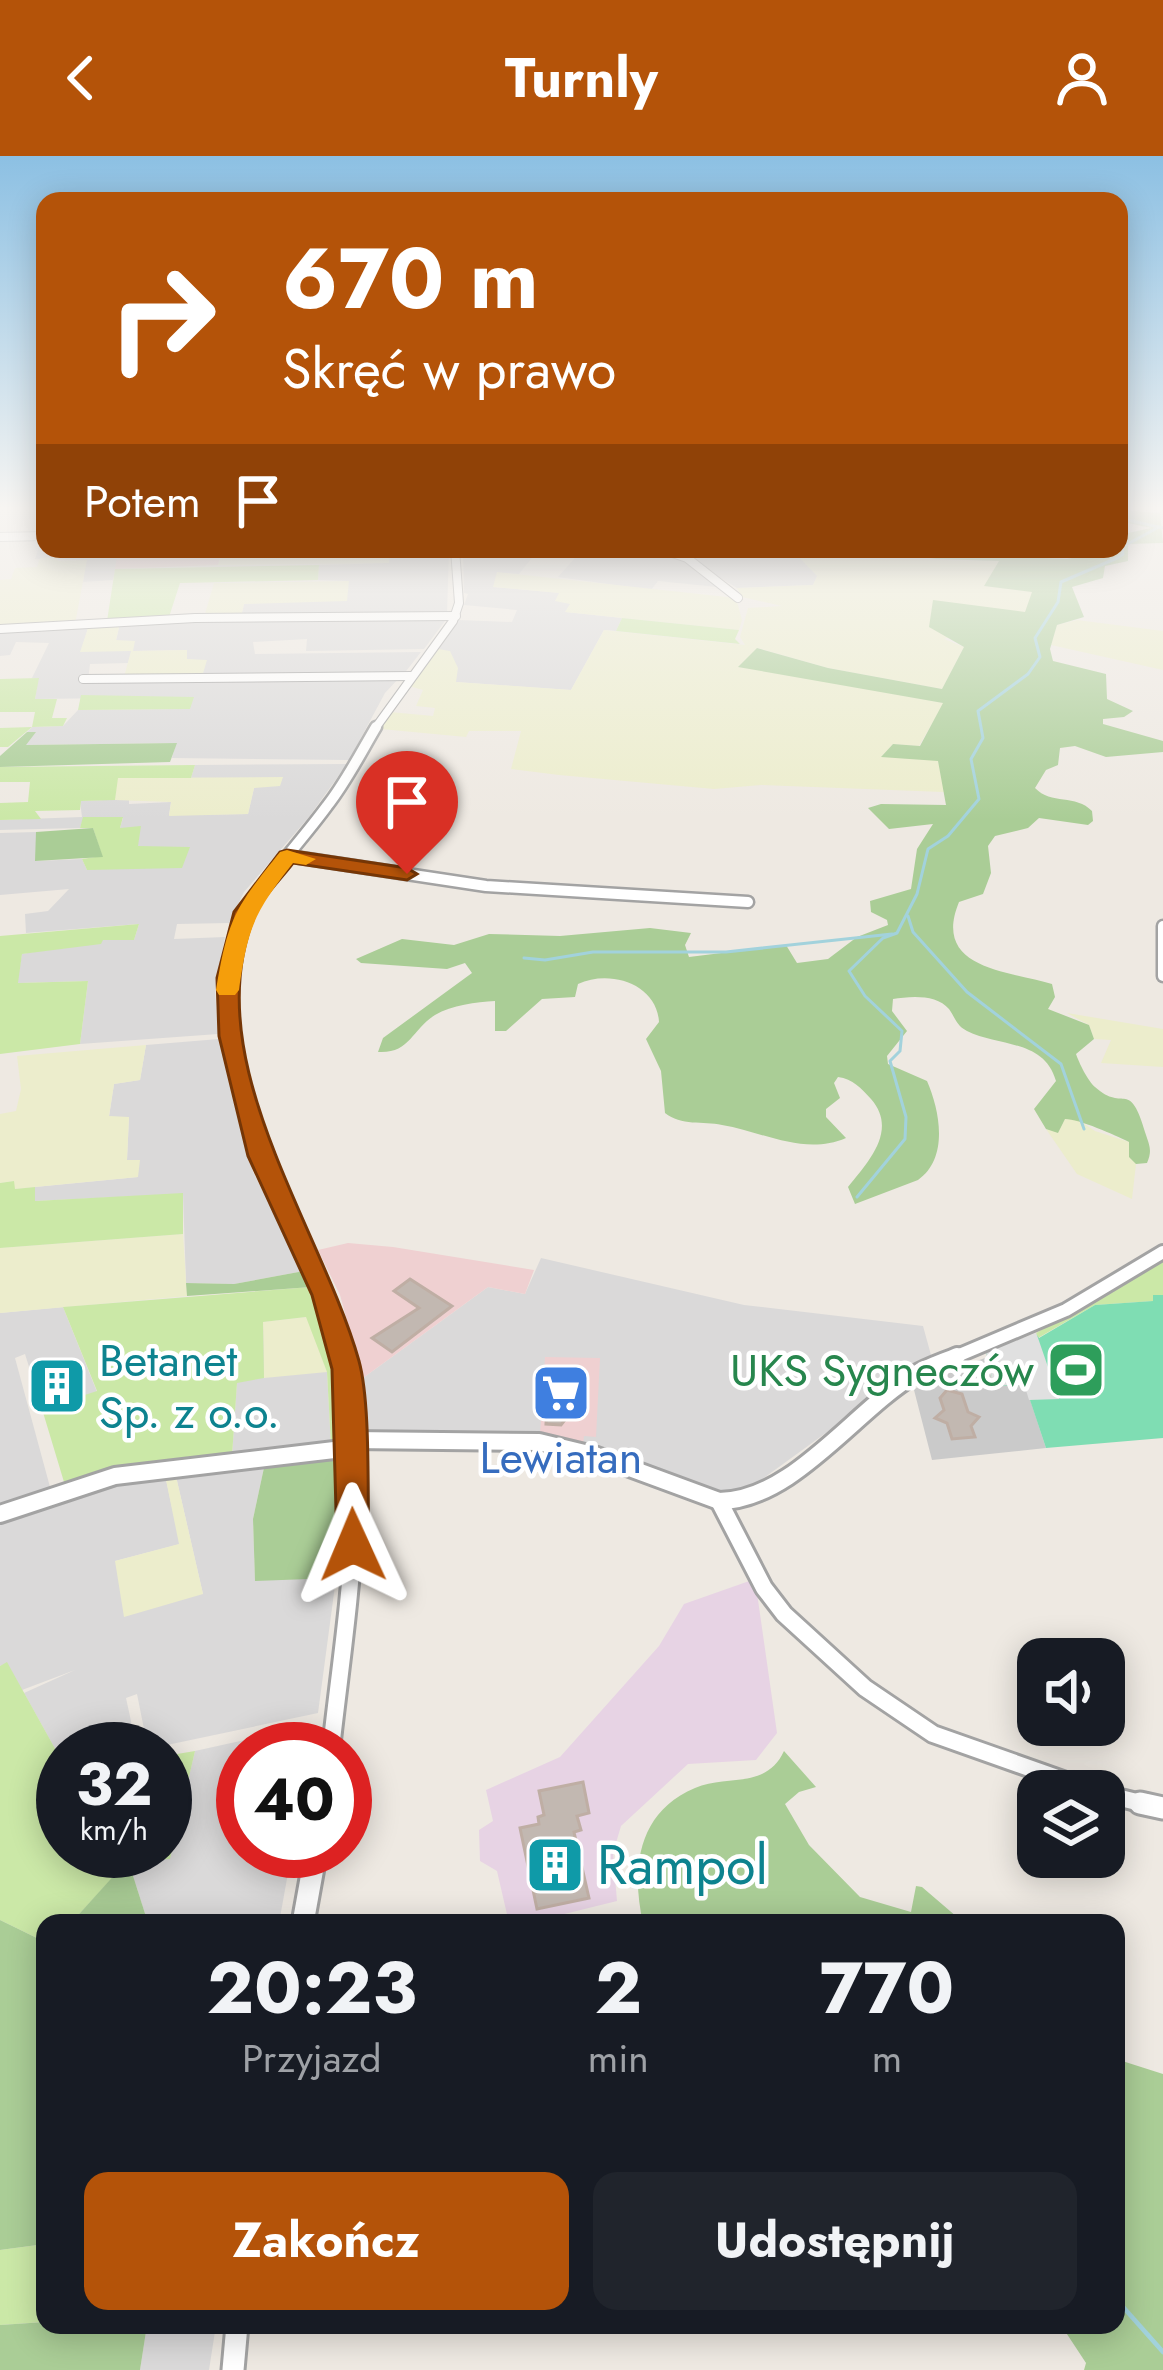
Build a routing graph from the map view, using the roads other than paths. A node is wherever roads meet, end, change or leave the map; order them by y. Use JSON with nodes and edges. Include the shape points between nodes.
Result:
{"nodes":[{"id":1,"x":456,"y":616,"type":"joint"},
{"id":2,"x":0,"y":629,"type":"edge"},
{"id":3,"x":412,"y":676,"type":"junction"},
{"id":4,"x":83,"y":680,"type":"dead end"},
{"id":5,"x":287,"y":856,"type":"junction"},
{"id":6,"x":748,"y":902,"type":"dead end"},
{"id":7,"x":1163,"y":926,"type":"edge"},
{"id":8,"x":1163,"y":976,"type":"edge"},
{"id":9,"x":1163,"y":1252,"type":"edge"},
{"id":10,"x":351,"y":1444,"type":"junction"},
{"id":11,"x":719,"y":1502,"type":"junction"},
{"id":12,"x":0,"y":1514,"type":"edge"},
{"id":13,"x":334,"y":1722,"type":"edge"},
{"id":14,"x":1035,"y":1770,"type":"edge"},
{"id":15,"x":1125,"y":1799,"type":"edge"},
{"id":16,"x":1163,"y":1808,"type":"edge"},
{"id":17,"x":311,"y":1878,"type":"edge"},
{"id":18,"x":305,"y":1914,"type":"edge"},
{"id":19,"x":236,"y":2334,"type":"edge"},
{"id":20,"x":232,"y":2370,"type":"edge"}],
"edges":[{"from":1,"to":2,"type":"street","via":[[195,617]]},
{"from":1,"to":3,"type":"street"},
{"from":3,"to":4,"type":"street"},
{"from":3,"to":5,"type":"street"},
{"from":5,"to":6,"type":"street","via":[[486,886]]},
{"from":5,"to":10,"type":"street","via":[[238,927],[228,1018],[260,1156],[334,1317]]},
{"from":7,"to":8,"type":"street"},
{"from":9,"to":11,"type":"street","via":[[1038,1324],[914,1375],[769,1490]]},
{"from":10,"to":11,"type":"street","via":[[539,1442]]},
{"from":10,"to":12,"type":"street","via":[[115,1475]]},
{"from":10,"to":13,"type":"street","via":[[353,1545]]},
{"from":11,"to":14,"type":"street","via":[[784,1614],[865,1688],[933,1734]]},
{"from":15,"to":16,"type":"street"},
{"from":17,"to":18,"type":"street"},
{"from":19,"to":20,"type":"street"}]}
